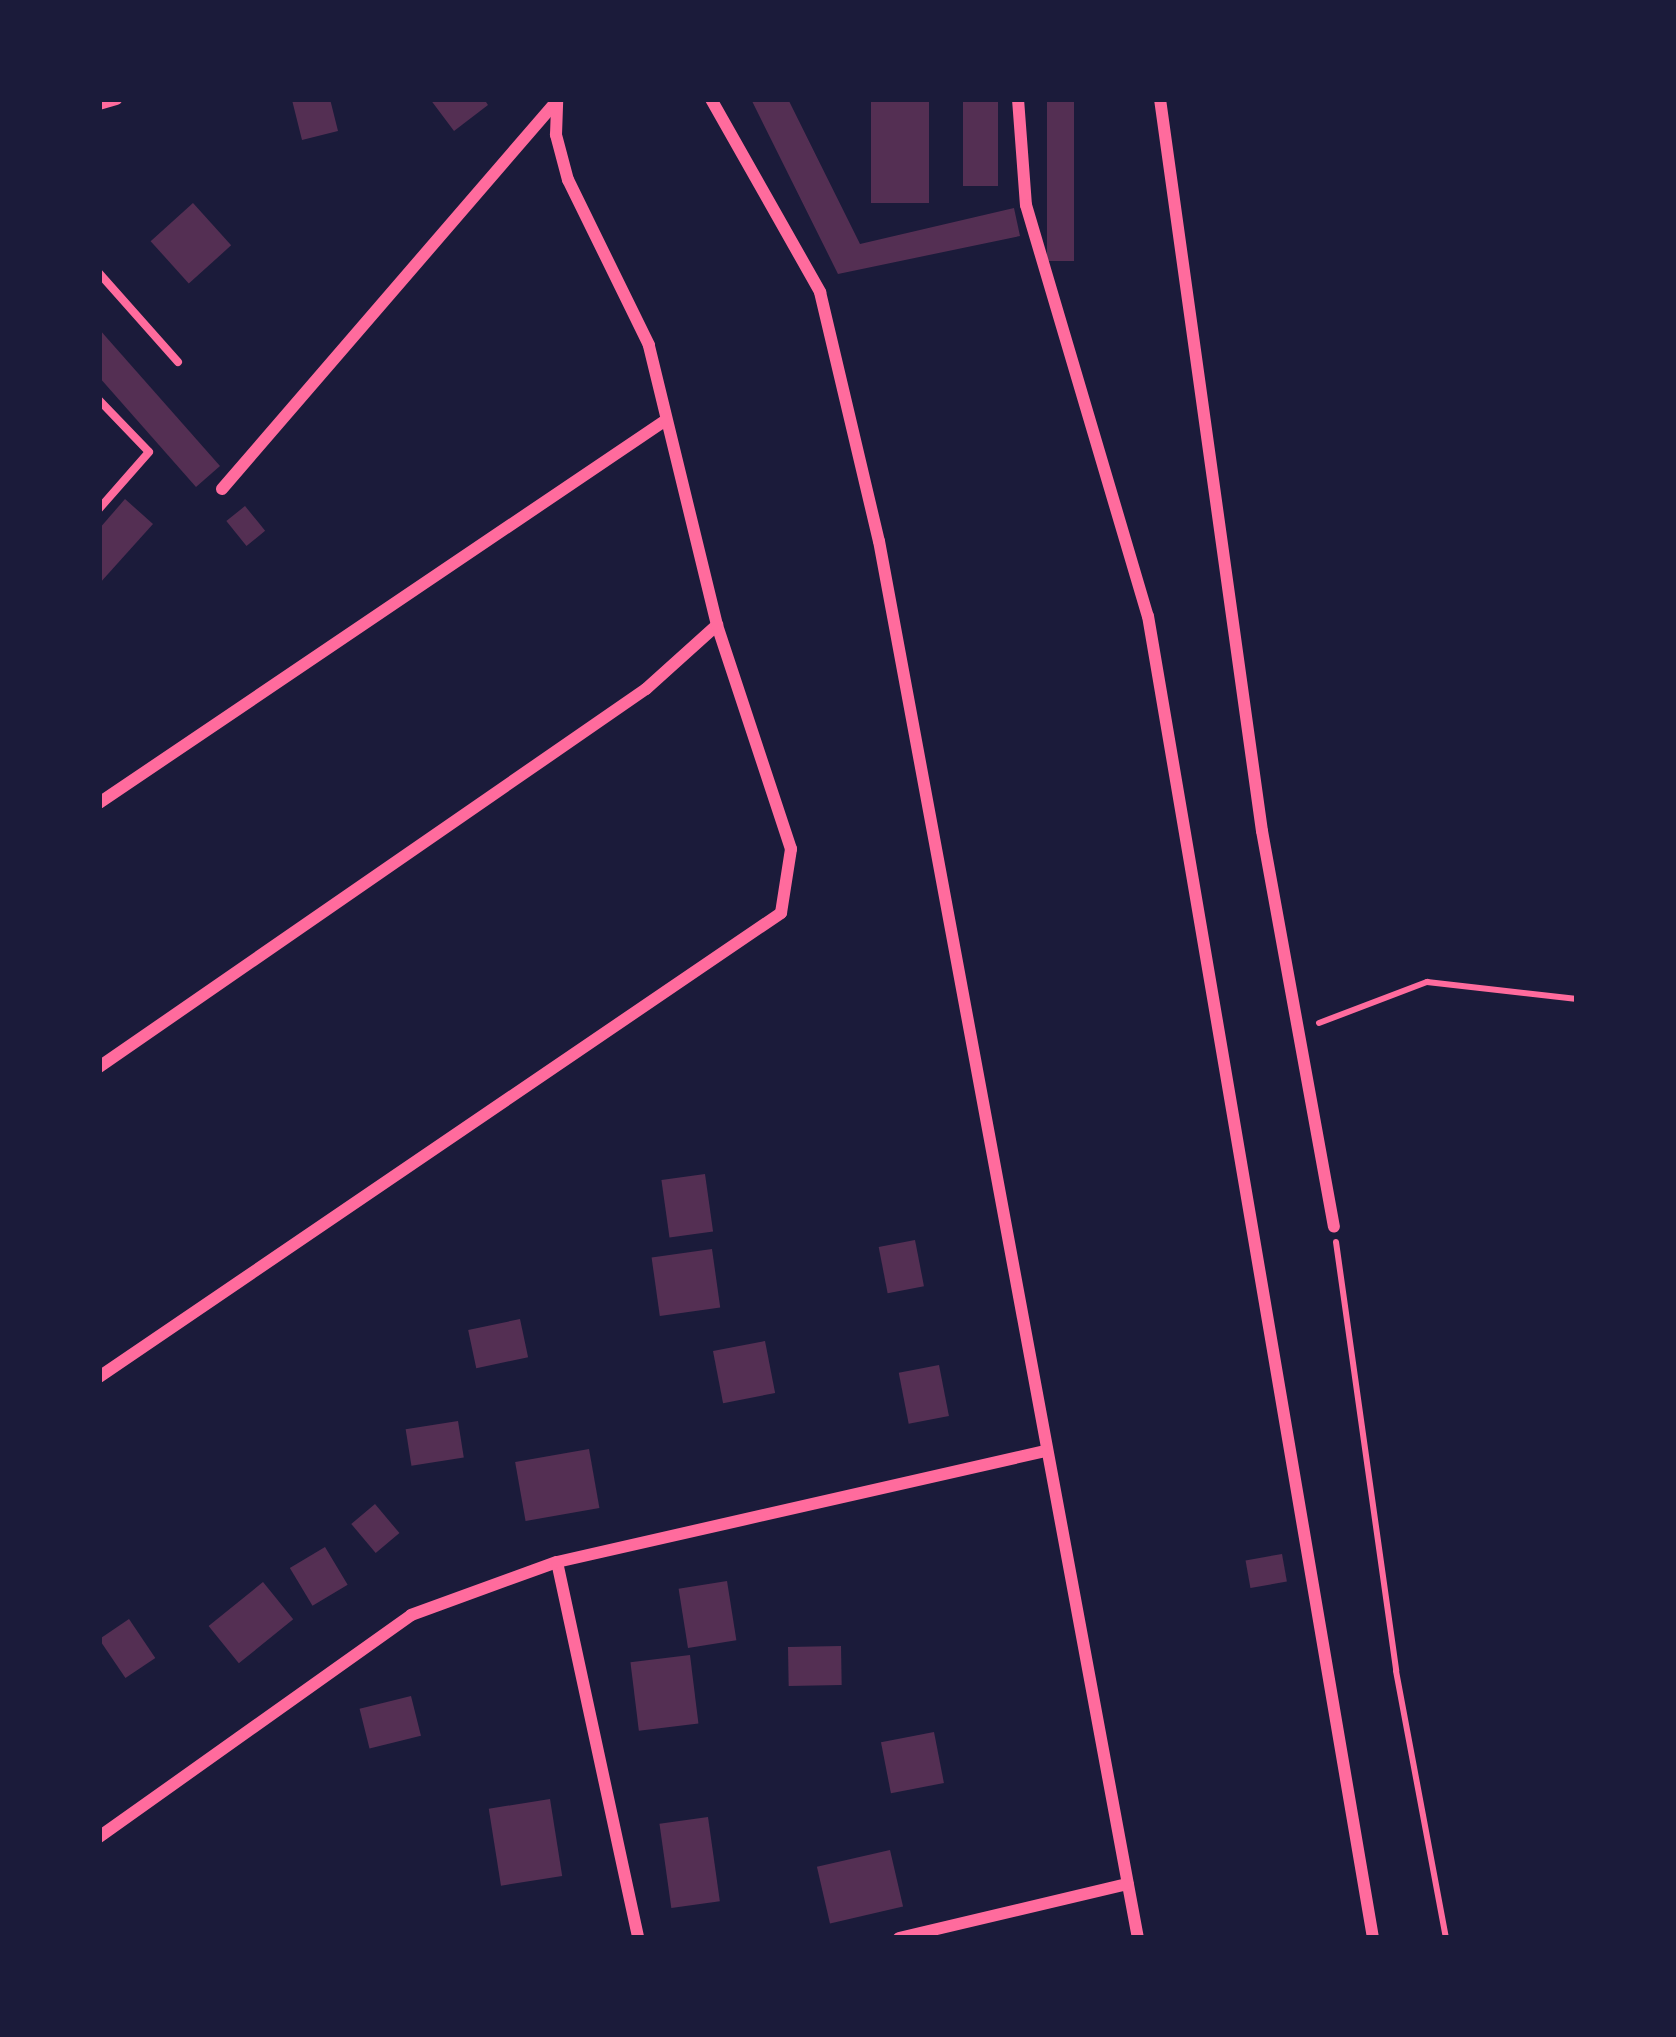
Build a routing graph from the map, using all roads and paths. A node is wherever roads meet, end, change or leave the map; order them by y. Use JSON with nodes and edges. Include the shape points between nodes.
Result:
{"nodes":[{"id":1,"x":116,"y":99,"type":"edge"},
{"id":2,"x":712,"y":99,"type":"edge"},
{"id":3,"x":1018,"y":99,"type":"edge"},
{"id":4,"x":1160,"y":99,"type":"edge"},
{"id":5,"x":556,"y":101,"type":"edge"},
{"id":6,"x":99,"y":104,"type":"edge"},
{"id":7,"x":99,"y":273,"type":"edge"},
{"id":8,"x":178,"y":362,"type":"dead end"},
{"id":9,"x":99,"y":400,"type":"edge"},
{"id":10,"x":666,"y":420,"type":"junction"},
{"id":11,"x":222,"y":489,"type":"dead end"},
{"id":12,"x":99,"y":509,"type":"edge"},
{"id":13,"x":717,"y":625,"type":"junction"},
{"id":14,"x":99,"y":802,"type":"edge"},
{"id":15,"x":1577,"y":999,"type":"edge"},
{"id":16,"x":1298,"y":1029,"type":"junction"},
{"id":17,"x":99,"y":1067,"type":"edge"},
{"id":18,"x":1334,"y":1226,"type":"joint"},
{"id":19,"x":99,"y":1377,"type":"edge"},
{"id":20,"x":1044,"y":1451,"type":"junction"},
{"id":21,"x":557,"y":1562,"type":"junction"},
{"id":22,"x":99,"y":1837,"type":"edge"},
{"id":23,"x":1128,"y":1883,"type":"junction"},
{"id":24,"x":638,"y":1938,"type":"edge"},
{"id":25,"x":899,"y":1938,"type":"edge"},
{"id":26,"x":1138,"y":1938,"type":"edge"},
{"id":27,"x":1372,"y":1938,"type":"edge"},
{"id":28,"x":1446,"y":1938,"type":"edge"}],
"edges":[{"from":1,"to":6,"type":"street"},
{"from":2,"to":20,"type":"street","via":[[820,292],[879,541]]},
{"from":3,"to":27,"type":"street","via":[[1026,206],[1148,616]]},
{"from":4,"to":16,"type":"street","via":[[1262,832]]},
{"from":5,"to":10,"type":"street","via":[[568,180],[649,345]]},
{"from":5,"to":11,"type":"street"},
{"from":7,"to":8,"type":"lane"},
{"from":9,"to":12,"type":"lane","via":[[149,452]]},
{"from":10,"to":13,"type":"street"},
{"from":10,"to":14,"type":"street"},
{"from":13,"to":17,"type":"street","via":[[646,689]]},
{"from":13,"to":19,"type":"street","via":[[791,849],[781,914]]},
{"from":15,"to":16,"type":"path","via":[[1427,982]]},
{"from":16,"to":18,"type":"street"},
{"from":18,"to":28,"type":"path","via":[[1396,1671]]},
{"from":20,"to":21,"type":"street"},
{"from":20,"to":23,"type":"street"},
{"from":21,"to":22,"type":"street","via":[[411,1615]]},
{"from":21,"to":24,"type":"street"},
{"from":23,"to":25,"type":"street"},
{"from":23,"to":26,"type":"street"}]}
